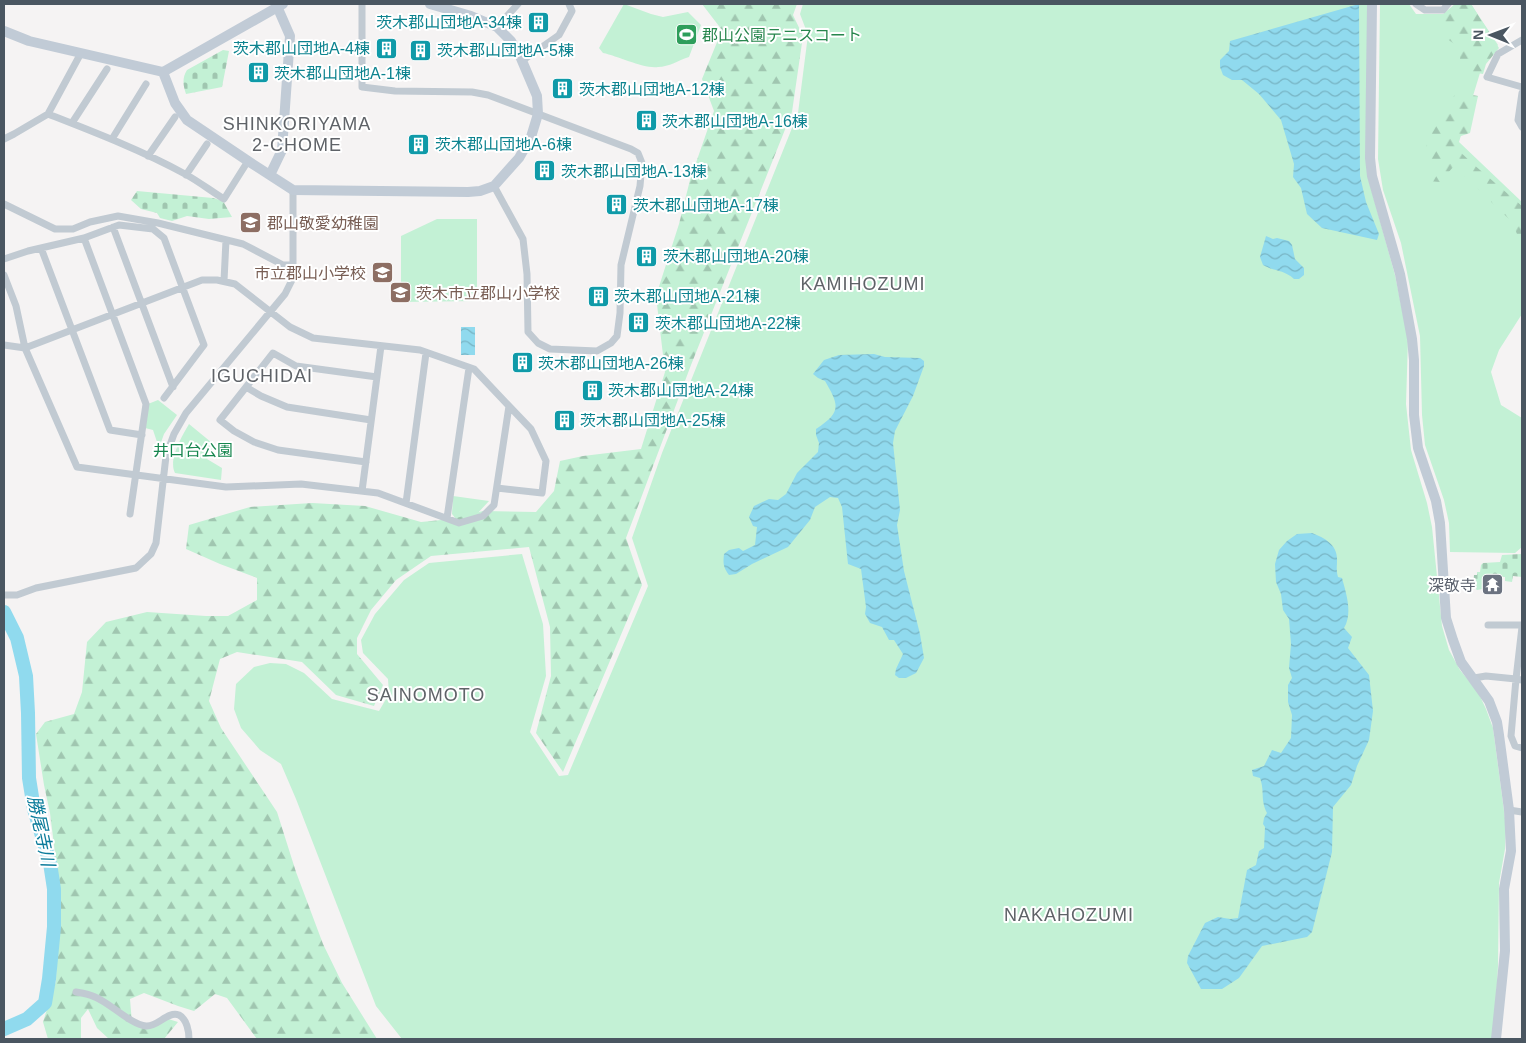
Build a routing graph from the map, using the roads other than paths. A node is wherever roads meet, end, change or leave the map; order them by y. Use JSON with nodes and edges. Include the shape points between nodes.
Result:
{"nodes":[{"id":1,"x":362,"y":4,"type":"edge"},
{"id":2,"x":430,"y":4,"type":"edge"},
{"id":3,"x":518,"y":4,"type":"edge"},
{"id":4,"x":569,"y":4,"type":"edge"},
{"id":5,"x":1372,"y":4,"type":"edge"},
{"id":6,"x":1416,"y":4,"type":"edge"},
{"id":7,"x":1448,"y":4,"type":"edge"},
{"id":8,"x":279,"y":5,"type":"edge"},
{"id":9,"x":497,"y":28,"type":"junction"},
{"id":10,"x":4,"y":31,"type":"edge"},
{"id":11,"x":1522,"y":40,"type":"edge"},
{"id":12,"x":81,"y":53,"type":"junction"},
{"id":13,"x":522,"y":61,"type":"junction"},
{"id":14,"x":107,"y":69,"type":"dead end"},
{"id":15,"x":163,"y":72,"type":"junction"},
{"id":16,"x":146,"y":84,"type":"dead end"},
{"id":17,"x":1522,"y":87,"type":"edge"},
{"id":18,"x":1522,"y":93,"type":"edge"},
{"id":19,"x":48,"y":114,"type":"junction"},
{"id":20,"x":538,"y":114,"type":"junction"},
{"id":21,"x":175,"y":116,"type":"dead end"},
{"id":22,"x":72,"y":123,"type":"junction"},
{"id":23,"x":1522,"y":127,"type":"edge"},
{"id":24,"x":4,"y":139,"type":"edge"},
{"id":25,"x":112,"y":139,"type":"junction"},
{"id":26,"x":208,"y":144,"type":"dead end"},
{"id":27,"x":148,"y":156,"type":"junction"},
{"id":28,"x":248,"y":162,"type":"junction"},
{"id":29,"x":186,"y":175,"type":"junction"},
{"id":30,"x":270,"y":175,"type":"junction"},
{"id":31,"x":494,"y":186,"type":"junction"},
{"id":32,"x":293,"y":190,"type":"junction"},
{"id":33,"x":4,"y":204,"type":"edge"},
{"id":34,"x":113,"y":227,"type":"junction"},
{"id":35,"x":84,"y":238,"type":"junction"},
{"id":36,"x":226,"y":240,"type":"junction"},
{"id":37,"x":41,"y":248,"type":"junction"},
{"id":38,"x":4,"y":259,"type":"edge"},
{"id":39,"x":293,"y":265,"type":"junction"},
{"id":40,"x":4,"y":275,"type":"edge"},
{"id":41,"x":224,"y":281,"type":"junction"},
{"id":42,"x":183,"y":288,"type":"junction"},
{"id":43,"x":142,"y":303,"type":"junction"},
{"id":44,"x":271,"y":311,"type":"junction"},
{"id":45,"x":112,"y":314,"type":"junction"},
{"id":46,"x":72,"y":330,"type":"junction"},
{"id":47,"x":4,"y":345,"type":"edge"},
{"id":48,"x":381,"y":346,"type":"junction"},
{"id":49,"x":25,"y":348,"type":"junction"},
{"id":50,"x":426,"y":353,"type":"junction"},
{"id":51,"x":469,"y":368,"type":"junction"},
{"id":52,"x":377,"y":377,"type":"junction"},
{"id":53,"x":173,"y":386,"type":"junction"},
{"id":54,"x":246,"y":387,"type":"junction"},
{"id":55,"x":164,"y":398,"type":"dead end"},
{"id":56,"x":509,"y":406,"type":"junction"},
{"id":57,"x":371,"y":420,"type":"junction"},
{"id":58,"x":142,"y":435,"type":"junction"},
{"id":59,"x":366,"y":462,"type":"junction"},
{"id":60,"x":136,"y":475,"type":"junction"},
{"id":61,"x":164,"y":479,"type":"junction"},
{"id":62,"x":497,"y":488,"type":"junction"},
{"id":63,"x":362,"y":491,"type":"junction"},
{"id":64,"x":406,"y":503,"type":"junction"},
{"id":65,"x":130,"y":514,"type":"dead end"},
{"id":66,"x":447,"y":518,"type":"junction"},
{"id":67,"x":5,"y":595,"type":"edge"},
{"id":68,"x":1488,"y":625,"type":"dead end"},
{"id":69,"x":1522,"y":626,"type":"edge"},
{"id":70,"x":1474,"y":678,"type":"junction"},
{"id":71,"x":1519,"y":679,"type":"edge"},
{"id":72,"x":1522,"y":748,"type":"edge"},
{"id":73,"x":1509,"y":810,"type":"junction"},
{"id":74,"x":1522,"y":812,"type":"edge"},
{"id":75,"x":76,"y":992,"type":"dead end"},
{"id":76,"x":189,"y":1039,"type":"edge"},
{"id":77,"x":1496,"y":1039,"type":"edge"}],
"edges":[{"from":1,"to":20,"type":"street","via":[[362,87],[394,91],[472,92]]},
{"from":2,"to":9,"type":"street","via":[[471,16]]},
{"from":3,"to":9,"type":"street"},
{"from":4,"to":13,"type":"street","via":[[572,11],[558,35]]},
{"from":5,"to":70,"type":"street","via":[[1372,176],[1400,274],[1412,338],[1418,448],[1440,523],[1446,618],[1462,662]]},
{"from":6,"to":7,"type":"street","via":[[1425,10],[1443,10]]},
{"from":8,"to":15,"type":"street"},
{"from":8,"to":30,"type":"street","via":[[290,36],[282,150]]},
{"from":9,"to":13,"type":"street","via":[[511,41]]},
{"from":10,"to":12,"type":"street","via":[[29,41]]},
{"from":11,"to":17,"type":"street","via":[[1498,54],[1487,78]]},
{"from":12,"to":15,"type":"street"},
{"from":12,"to":19,"type":"street"},
{"from":13,"to":20,"type":"street","via":[[537,96]]},
{"from":14,"to":22,"type":"street"},
{"from":15,"to":28,"type":"street","via":[[175,103],[187,120]]},
{"from":16,"to":25,"type":"street"},
{"from":18,"to":23,"type":"street","via":[[1518,120]]},
{"from":19,"to":22,"type":"street"},
{"from":19,"to":24,"type":"street"},
{"from":20,"to":31,"type":"street","via":[[531,137],[519,158]]},
{"from":20,"to":31,"type":"street","via":[[631,149],[638,153],[642,163],[640,186],[621,266],[617,336],[611,343],[596,352],[550,348],[538,343],[528,332],[523,239]]},
{"from":21,"to":27,"type":"street"},
{"from":22,"to":25,"type":"street"},
{"from":25,"to":27,"type":"street"},
{"from":26,"to":29,"type":"street"},
{"from":27,"to":29,"type":"street"},
{"from":28,"to":29,"type":"street","via":[[224,199]]},
{"from":28,"to":30,"type":"street"},
{"from":30,"to":32,"type":"street"},
{"from":31,"to":32,"type":"street","via":[[468,192]]},
{"from":32,"to":39,"type":"street"},
{"from":33,"to":36,"type":"street","via":[[55,229],[73,229],[118,216]]},
{"from":34,"to":35,"type":"street"},
{"from":34,"to":42,"type":"street","via":[[152,229],[164,238]]},
{"from":34,"to":43,"type":"street"},
{"from":35,"to":37,"type":"street"},
{"from":35,"to":45,"type":"street"},
{"from":36,"to":39,"type":"street","via":[[243,244],[283,265]]},
{"from":36,"to":41,"type":"street"},
{"from":37,"to":38,"type":"street"},
{"from":37,"to":46,"type":"street"},
{"from":39,"to":44,"type":"street","via":[[293,278]]},
{"from":40,"to":49,"type":"street","via":[[16,306]]},
{"from":41,"to":42,"type":"street","via":[[202,280]]},
{"from":41,"to":44,"type":"street","via":[[235,284]]},
{"from":42,"to":43,"type":"street"},
{"from":42,"to":53,"type":"street","via":[[204,345]]},
{"from":43,"to":45,"type":"street"},
{"from":43,"to":53,"type":"street"},
{"from":44,"to":48,"type":"street","via":[[290,327],[312,338]]},
{"from":44,"to":61,"type":"street","via":[[186,413],[166,456]]},
{"from":45,"to":46,"type":"street"},
{"from":45,"to":58,"type":"street","via":[[146,404]]},
{"from":46,"to":49,"type":"street"},
{"from":46,"to":58,"type":"street","via":[[110,430]]},
{"from":47,"to":49,"type":"street"},
{"from":48,"to":50,"type":"street"},
{"from":48,"to":52,"type":"street"},
{"from":49,"to":60,"type":"street","via":[[77,467]]},
{"from":50,"to":51,"type":"street"},
{"from":50,"to":64,"type":"street"},
{"from":51,"to":56,"type":"street","via":[[474,369]]},
{"from":51,"to":66,"type":"street"},
{"from":52,"to":54,"type":"street","via":[[296,366],[273,353]]},
{"from":52,"to":57,"type":"street"},
{"from":53,"to":55,"type":"street"},
{"from":54,"to":57,"type":"street","via":[[287,407]]},
{"from":54,"to":59,"type":"street","via":[[220,420],[234,431],[278,450]]},
{"from":56,"to":62,"type":"street"},
{"from":56,"to":62,"type":"street","via":[[530,429],[546,461],[542,493]]},
{"from":57,"to":59,"type":"street"},
{"from":58,"to":60,"type":"street"},
{"from":59,"to":63,"type":"street"},
{"from":60,"to":61,"type":"street"},
{"from":60,"to":65,"type":"street"},
{"from":61,"to":63,"type":"street","via":[[226,487],[301,484]]},
{"from":61,"to":67,"type":"street","via":[[156,542],[152,554],[136,568]]},
{"from":62,"to":66,"type":"street","via":[[494,505],[483,516],[459,523]]},
{"from":63,"to":64,"type":"street"},
{"from":64,"to":66,"type":"street"},
{"from":68,"to":69,"type":"street"},
{"from":69,"to":71,"type":"street"},
{"from":70,"to":71,"type":"street"},
{"from":70,"to":73,"type":"street","via":[[1495,717]]},
{"from":71,"to":72,"type":"street","via":[[1511,736],[1515,746]]},
{"from":73,"to":74,"type":"street"},
{"from":73,"to":77,"type":"street","via":[[1511,851],[1504,889],[1505,950]]},
{"from":75,"to":76,"type":"street","via":[[95,997],[146,1026],[170,1015],[178,1015],[187,1025]]}]}
